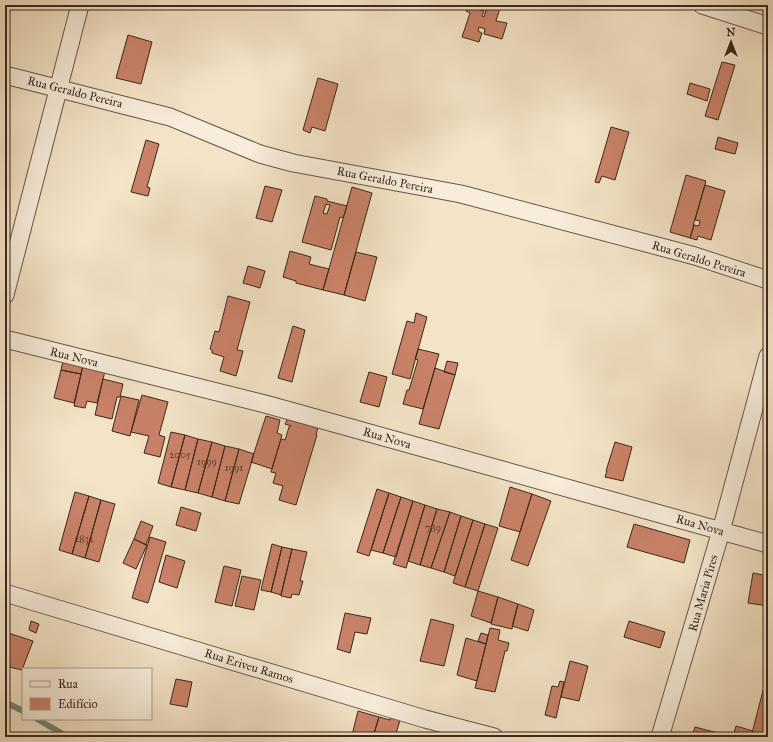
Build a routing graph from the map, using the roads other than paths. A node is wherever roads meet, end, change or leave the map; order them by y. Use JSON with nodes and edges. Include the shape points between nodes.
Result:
{"nodes":[{"id":1,"x":80,"y":5,"type":"edge"},
{"id":2,"x":702,"y":5,"type":"edge"},
{"id":3,"x":768,"y":26,"type":"edge"},
{"id":4,"x":5,"y":75,"type":"edge"},
{"id":5,"x":59,"y":88,"type":"junction"},
{"id":6,"x":768,"y":280,"type":"edge"},
{"id":7,"x":5,"y":295,"type":"edge"},
{"id":8,"x":5,"y":339,"type":"edge"},
{"id":9,"x":768,"y":356,"type":"edge"},
{"id":10,"x":721,"y":531,"type":"junction"},
{"id":11,"x":768,"y":544,"type":"edge"},
{"id":12,"x":5,"y":593,"type":"edge"},
{"id":13,"x":494,"y":737,"type":"edge"},
{"id":14,"x":660,"y":737,"type":"edge"}],
"edges":[{"from":1,"to":5,"type":"street"},
{"from":2,"to":3,"type":"street"},
{"from":4,"to":5,"type":"street","name":"Rua Geraldo Pereira"},
{"from":5,"to":6,"type":"street","name":"Rua Geraldo Pereira","via":[[170,117],[260,154],[293,163],[461,194],[695,256]]},
{"from":5,"to":7,"type":"street"},
{"from":8,"to":10,"type":"street","name":"Rua Nova","via":[[265,404]]},
{"from":9,"to":10,"type":"street","name":"Rua Maria Pires"},
{"from":10,"to":11,"type":"street","name":"Rua Nova"},
{"from":10,"to":14,"type":"street","name":"Rua Maria Pires"},
{"from":12,"to":13,"type":"street","name":"Rua Eriveu Ramos","via":[[425,719]]}]}
